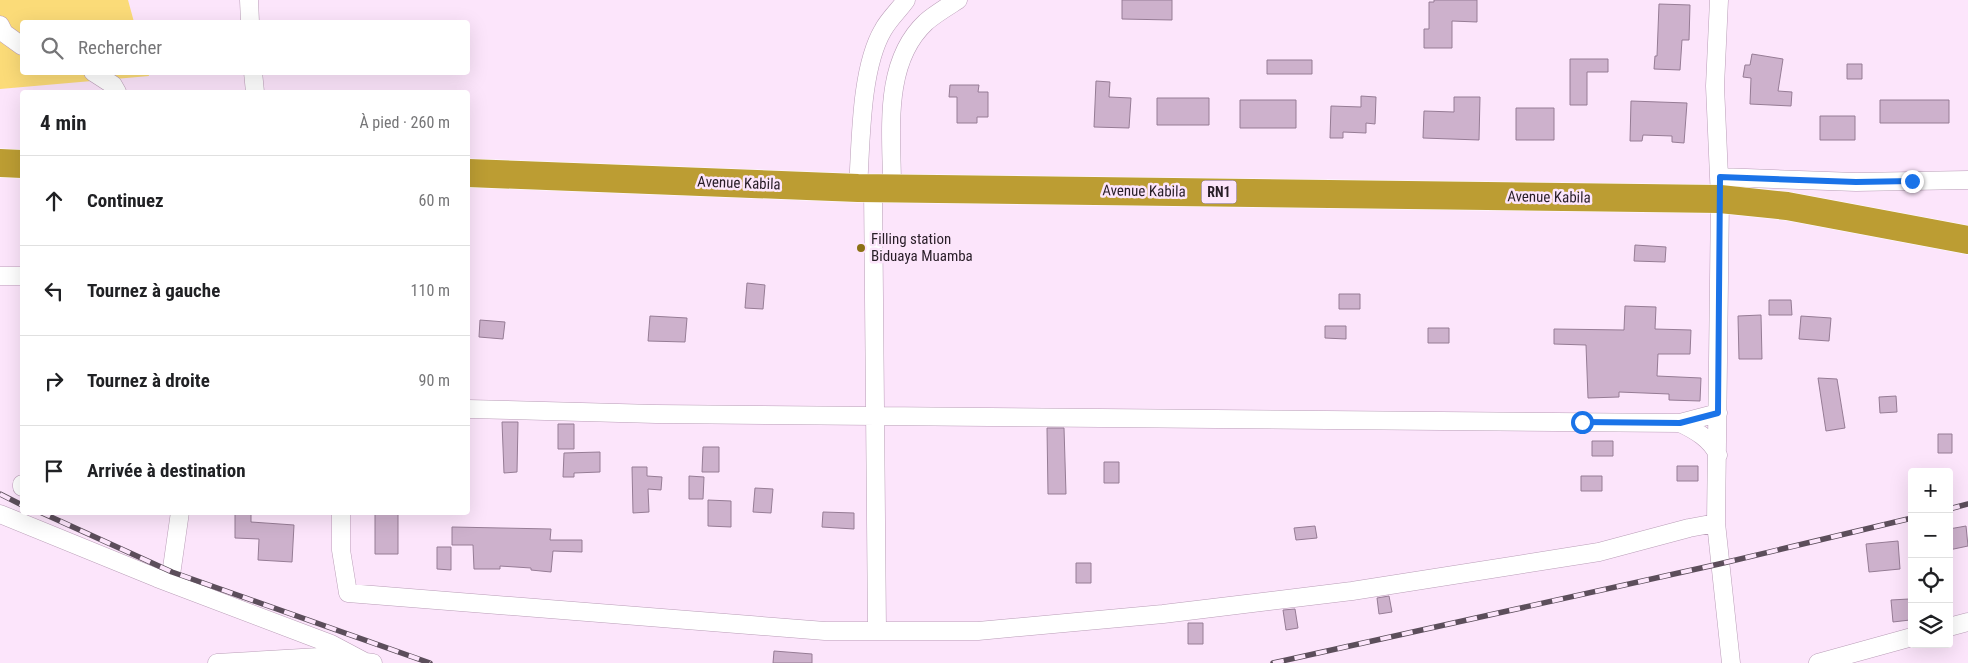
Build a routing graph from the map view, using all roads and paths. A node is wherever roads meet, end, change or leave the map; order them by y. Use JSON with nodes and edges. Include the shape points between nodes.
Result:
{"nodes":[{"id":1,"x":249,"y":0,"type":"edge"},
{"id":2,"x":907,"y":0,"type":"edge"},
{"id":3,"x":958,"y":0,"type":"edge"},
{"id":4,"x":1719,"y":0,"type":"edge"},
{"id":5,"x":250,"y":20,"type":"edge"},
{"id":6,"x":926,"y":22,"type":"junction"},
{"id":7,"x":0,"y":25,"type":"edge"},
{"id":8,"x":20,"y":44,"type":"edge"},
{"id":9,"x":98,"y":75,"type":"edge"},
{"id":10,"x":253,"y":75,"type":"edge"},
{"id":11,"x":116,"y":90,"type":"edge"},
{"id":12,"x":255,"y":90,"type":"edge"},
{"id":13,"x":0,"y":163,"type":"edge"},
{"id":14,"x":20,"y":164,"type":"edge"},
{"id":15,"x":470,"y":172,"type":"edge"},
{"id":16,"x":1968,"y":180,"type":"edge"},
{"id":17,"x":874,"y":188,"type":"junction"},
{"id":18,"x":1720,"y":188,"type":"junction"},
{"id":19,"x":1968,"y":240,"type":"edge"},
{"id":20,"x":0,"y":276,"type":"edge"},
{"id":21,"x":20,"y":276,"type":"edge"},
{"id":22,"x":470,"y":409,"type":"edge"},
{"id":23,"x":1718,"y":413,"type":"junction"},
{"id":24,"x":875,"y":416,"type":"junction"},
{"id":25,"x":1680,"y":423,"type":"junction"},
{"id":26,"x":1718,"y":455,"type":"junction"},
{"id":27,"x":0,"y":514,"type":"edge"},
{"id":28,"x":180,"y":515,"type":"edge"},
{"id":29,"x":341,"y":515,"type":"edge"},
{"id":30,"x":1716,"y":523,"type":"junction"},
{"id":31,"x":170,"y":582,"type":"junction"},
{"id":32,"x":1968,"y":622,"type":"edge"},
{"id":33,"x":1953,"y":626,"type":"edge"},
{"id":34,"x":876,"y":631,"type":"junction"},
{"id":35,"x":1908,"y":638,"type":"edge"},
{"id":36,"x":369,"y":662,"type":"edge"},
{"id":37,"x":217,"y":663,"type":"edge"},
{"id":38,"x":1731,"y":663,"type":"edge"},
{"id":39,"x":1818,"y":663,"type":"edge"}],
"edges":[{"from":1,"to":5,"type":"street"},
{"from":2,"to":6,"type":"street"},
{"from":2,"to":17,"type":"street","via":[[882,30],[865,89],[862,119]]},
{"from":3,"to":6,"type":"street"},
{"from":4,"to":18,"type":"street","via":[[1715,113]]},
{"from":6,"to":17,"type":"street","via":[[899,63]]},
{"from":7,"to":8,"type":"street"},
{"from":9,"to":11,"type":"street"},
{"from":10,"to":12,"type":"street"},
{"from":13,"to":14,"type":"highway"},
{"from":15,"to":17,"type":"highway","name":"Avenue Kabila","number":"RN1"},
{"from":16,"to":18,"type":"street"},
{"from":17,"to":18,"type":"highway","name":"Avenue Kabila","number":"RN1"},
{"from":17,"to":24,"type":"street"},
{"from":18,"to":19,"type":"highway","name":"Avenue Kabila","number":"RN1","via":[[1788,206]]},
{"from":18,"to":23,"type":"street"},
{"from":20,"to":21,"type":"street"},
{"from":22,"to":24,"type":"street"},
{"from":23,"to":25,"type":"street"},
{"from":23,"to":26,"type":"street"},
{"from":24,"to":25,"type":"street"},
{"from":24,"to":34,"type":"street"},
{"from":25,"to":26,"type":"street","via":[[1698,433]]},
{"from":26,"to":30,"type":"street"},
{"from":27,"to":31,"type":"street"},
{"from":28,"to":31,"type":"street"},
{"from":29,"to":34,"type":"street","via":[[341,550],[348,593],[799,629]]},
{"from":30,"to":34,"type":"street","via":[[1599,552],[1290,600],[978,632]]},
{"from":30,"to":38,"type":"street"},
{"from":31,"to":36,"type":"street","via":[[331,644]]},
{"from":32,"to":33,"type":"street"},
{"from":35,"to":39,"type":"street"},
{"from":36,"to":37,"type":"street","via":[[318,657]]}]}
